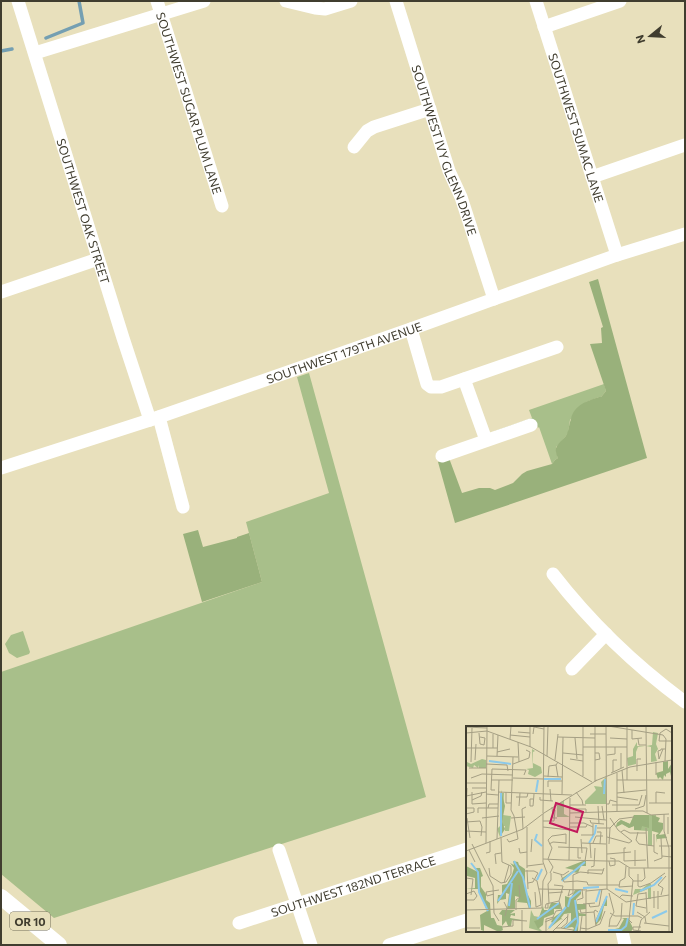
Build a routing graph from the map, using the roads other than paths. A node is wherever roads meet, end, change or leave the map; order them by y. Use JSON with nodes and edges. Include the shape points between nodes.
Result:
{"nodes":[{"id":1,"x":18,"y":1,"type":"edge"},
{"id":2,"x":157,"y":1,"type":"edge"},
{"id":3,"x":204,"y":1,"type":"edge"},
{"id":4,"x":286,"y":1,"type":"edge"},
{"id":5,"x":352,"y":1,"type":"edge"},
{"id":6,"x":396,"y":1,"type":"edge"},
{"id":7,"x":536,"y":1,"type":"edge"},
{"id":8,"x":620,"y":1,"type":"edge"},
{"id":9,"x":161,"y":15,"type":"junction"},
{"id":10,"x":544,"y":27,"type":"junction"},
{"id":11,"x":34,"y":53,"type":"junction"},
{"id":12,"x":430,"y":110,"type":"junction"},
{"id":13,"x":685,"y":145,"type":"edge"},
{"id":14,"x":354,"y":148,"type":"dead end"},
{"id":15,"x":592,"y":177,"type":"junction"},
{"id":16,"x":222,"y":206,"type":"dead end"},
{"id":17,"x":685,"y":234,"type":"edge"},
{"id":18,"x":617,"y":255,"type":"junction"},
{"id":19,"x":98,"y":259,"type":"junction"},
{"id":20,"x":1,"y":292,"type":"edge"},
{"id":21,"x":494,"y":299,"type":"junction"},
{"id":22,"x":411,"y":329,"type":"junction"},
{"id":23,"x":557,"y":347,"type":"dead end"},
{"id":24,"x":464,"y":379,"type":"junction"},
{"id":25,"x":155,"y":418,"type":"junction"},
{"id":26,"x":531,"y":425,"type":"dead end"},
{"id":27,"x":486,"y":440,"type":"junction"},
{"id":28,"x":442,"y":456,"type":"dead end"},
{"id":29,"x":1,"y":468,"type":"edge"},
{"id":30,"x":183,"y":507,"type":"dead end"},
{"id":31,"x":553,"y":574,"type":"dead end"},
{"id":32,"x":606,"y":634,"type":"junction"},
{"id":33,"x":572,"y":669,"type":"dead end"},
{"id":34,"x":685,"y":702,"type":"edge"},
{"id":35,"x":466,"y":849,"type":"edge"},
{"id":36,"x":279,"y":850,"type":"dead end"},
{"id":37,"x":1,"y":896,"type":"edge"},
{"id":38,"x":297,"y":904,"type":"junction"},
{"id":39,"x":466,"y":920,"type":"edge"},
{"id":40,"x":239,"y":923,"type":"dead end"},
{"id":41,"x":622,"y":932,"type":"edge"},
{"id":42,"x":59,"y":945,"type":"edge"},
{"id":43,"x":311,"y":945,"type":"edge"},
{"id":44,"x":389,"y":945,"type":"edge"},
{"id":45,"x":626,"y":945,"type":"edge"}],
"edges":[{"from":1,"to":11,"type":"street","name":"SOUTHWEST OAK STREET"},
{"from":2,"to":9,"type":"street","name":"SOUTHWEST SUGAR PLUM LANE"},
{"from":3,"to":9,"type":"street"},
{"from":4,"to":5,"type":"street","via":[[325,9]]},
{"from":6,"to":12,"type":"street","name":"SOUTHWEST IVY GLENN DRIVE"},
{"from":7,"to":10,"type":"street","name":"SOUTHWEST SUMAC LANE"},
{"from":8,"to":10,"type":"street"},
{"from":9,"to":11,"type":"street"},
{"from":9,"to":16,"type":"street","name":"SOUTHWEST SUGAR PLUM LANE"},
{"from":10,"to":15,"type":"street","name":"SOUTHWEST SUMAC LANE"},
{"from":11,"to":19,"type":"street","name":"SOUTHWEST OAK STREET"},
{"from":12,"to":14,"type":"street","via":[[374,127],[367,131]]},
{"from":12,"to":21,"type":"street","name":"SOUTHWEST IVY GLENN DRIVE"},
{"from":13,"to":15,"type":"street"},
{"from":15,"to":18,"type":"street","name":"SOUTHWEST SUMAC LANE"},
{"from":17,"to":18,"type":"street","name":"SOUTHWEST 179TH AVENUE"},
{"from":18,"to":21,"type":"street","name":"SOUTHWEST 179TH AVENUE"},
{"from":19,"to":20,"type":"street"},
{"from":19,"to":25,"type":"street","name":"SOUTHWEST OAK STREET","via":[[123,338]]},
{"from":21,"to":22,"type":"street","name":"SOUTHWEST 179TH AVENUE"},
{"from":22,"to":24,"type":"street","via":[[427,384],[441,387]]},
{"from":22,"to":25,"type":"street","name":"SOUTHWEST 179TH AVENUE"},
{"from":23,"to":24,"type":"street"},
{"from":24,"to":27,"type":"street"},
{"from":25,"to":29,"type":"street","name":"SOUTHWEST 179TH AVENUE"},
{"from":25,"to":30,"type":"street","name":"SOUTHWEST OAK STREET"},
{"from":26,"to":27,"type":"street"},
{"from":27,"to":28,"type":"street"},
{"from":31,"to":32,"type":"street"},
{"from":32,"to":33,"type":"street"},
{"from":32,"to":34,"type":"street","via":[[662,685]]},
{"from":35,"to":38,"type":"street","name":"SOUTHWEST 182ND TERRACE"},
{"from":36,"to":38,"type":"street"},
{"from":37,"to":42,"type":"main road","number":"OR 10"},
{"from":38,"to":40,"type":"street","name":"SOUTHWEST 182ND TERRACE"},
{"from":38,"to":43,"type":"street"},
{"from":39,"to":44,"type":"street"},
{"from":41,"to":45,"type":"street"}]}
